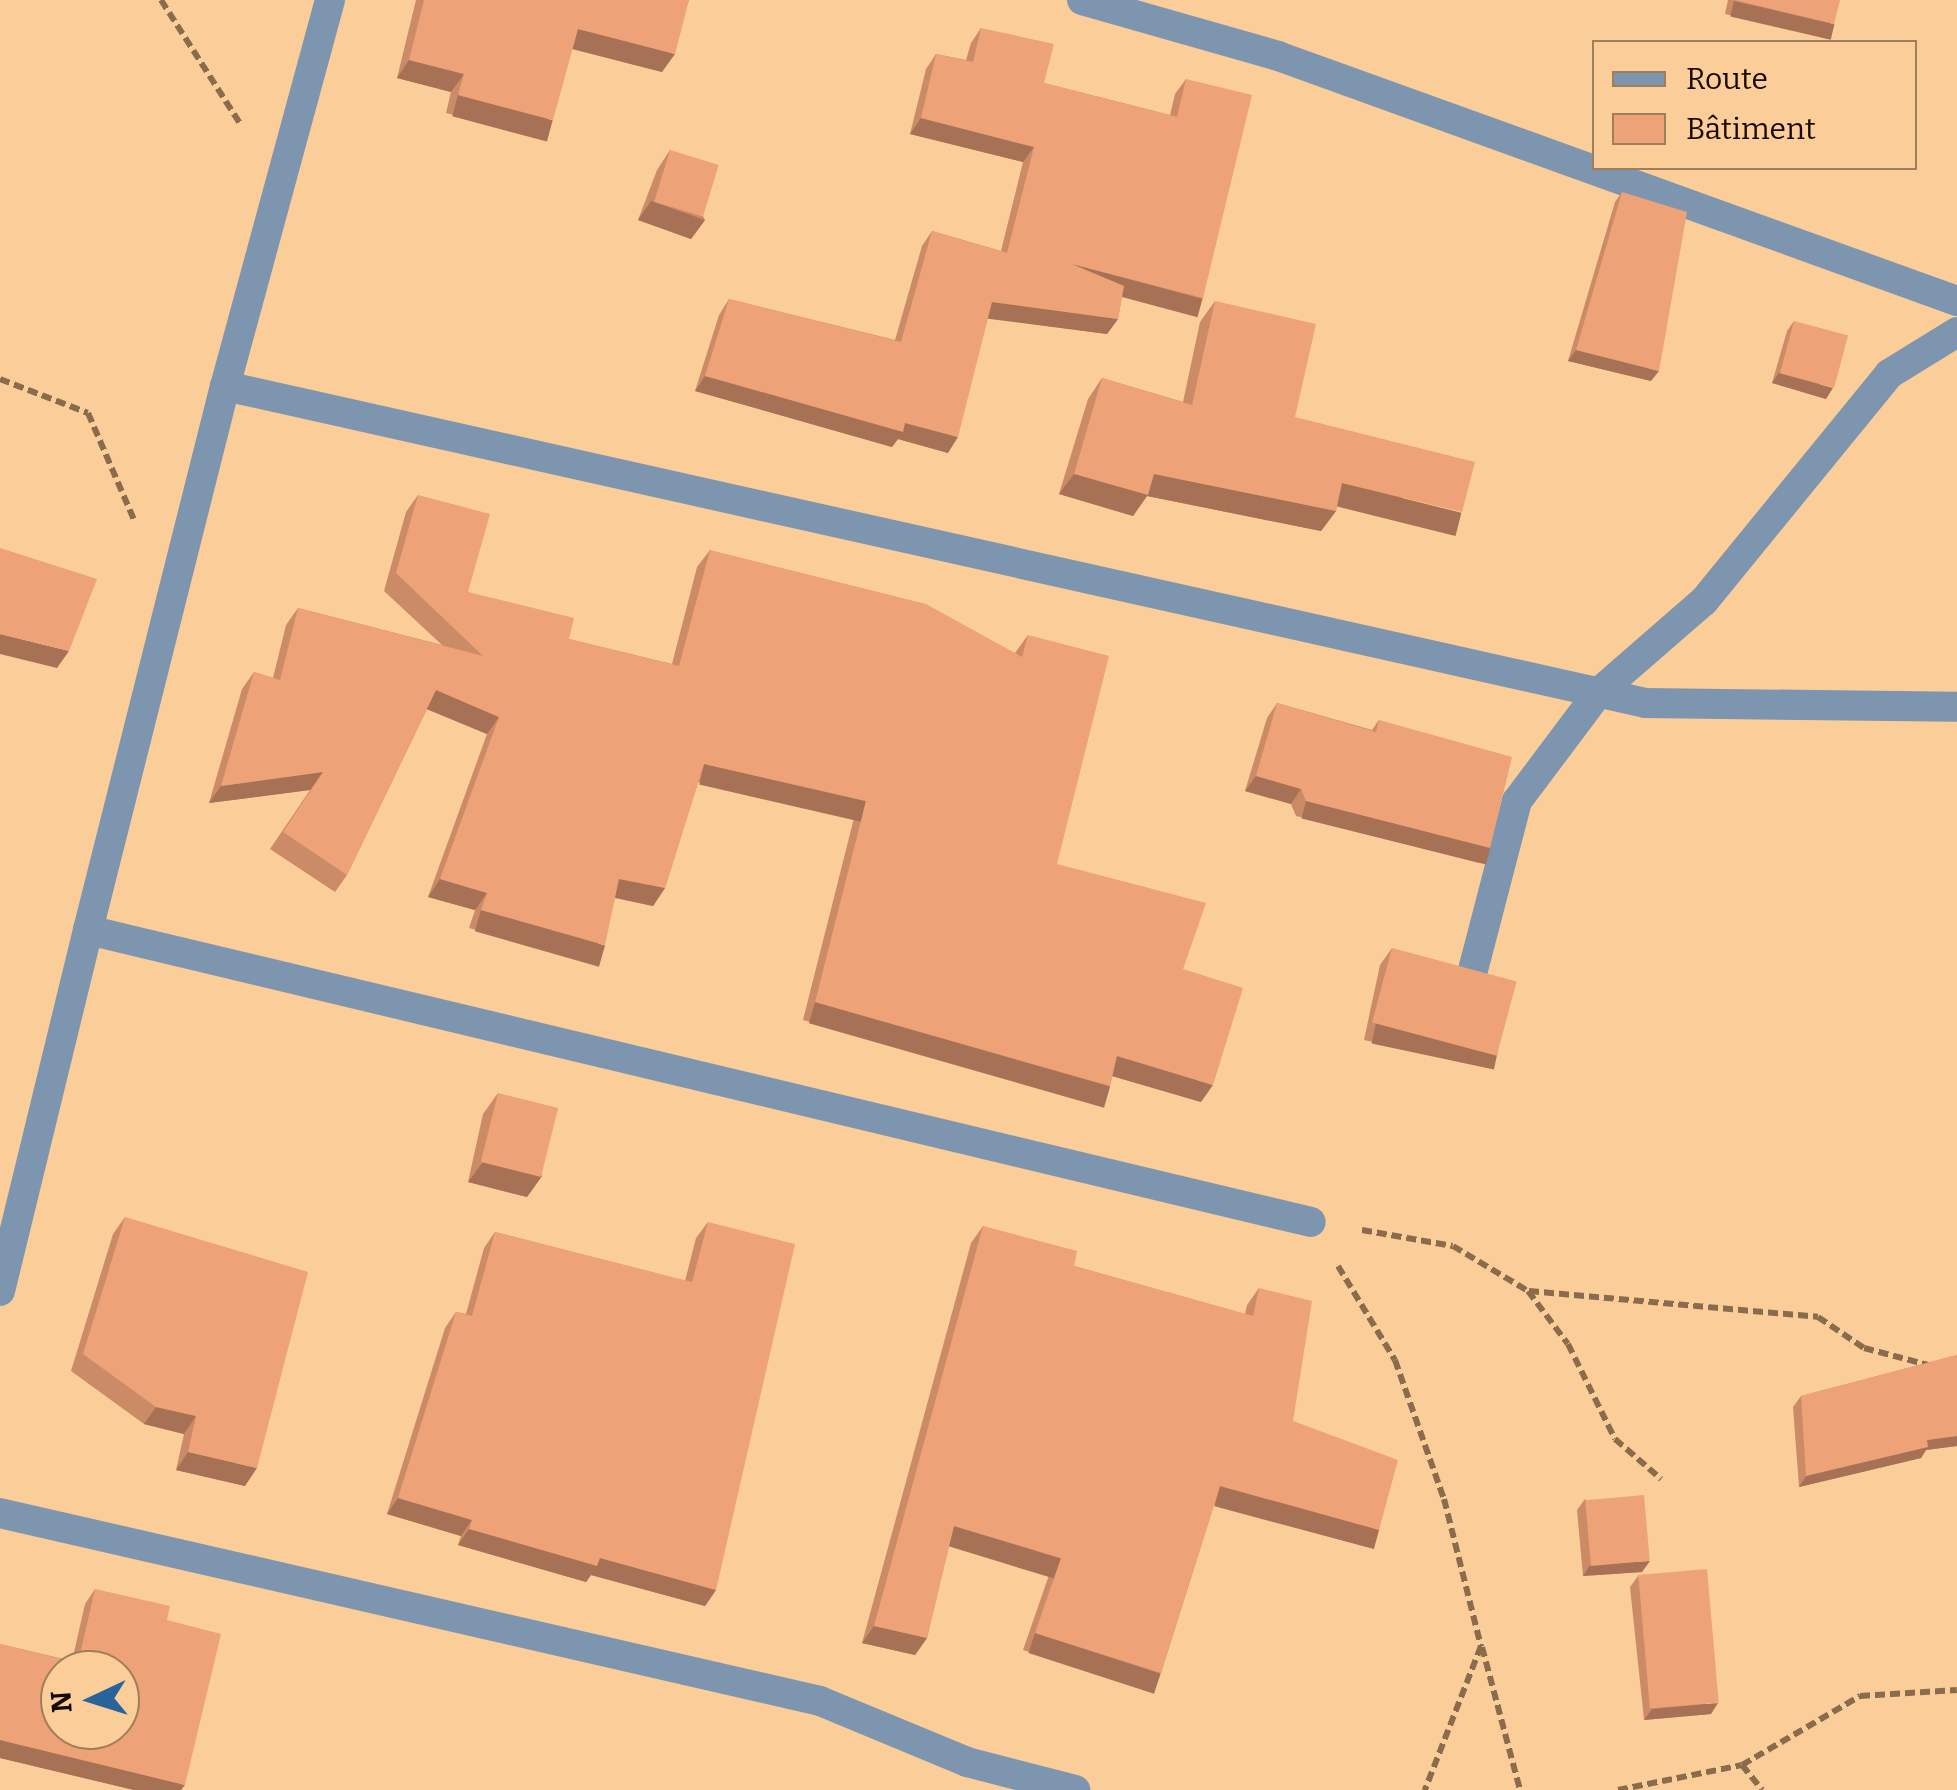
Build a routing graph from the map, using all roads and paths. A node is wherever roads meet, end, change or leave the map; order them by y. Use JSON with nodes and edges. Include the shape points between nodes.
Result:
{"nodes":[{"id":1,"x":161,"y":0,"type":"edge"},
{"id":2,"x":330,"y":0,"type":"edge"},
{"id":3,"x":1082,"y":0,"type":"edge"},
{"id":4,"x":1592,"y":169,"type":"edge"},
{"id":5,"x":1594,"y":170,"type":"edge"},
{"id":6,"x":277,"y":194,"type":"junction"},
{"id":7,"x":1957,"y":301,"type":"edge"},
{"id":8,"x":1957,"y":332,"type":"edge"},
{"id":9,"x":0,"y":380,"type":"edge"},
{"id":10,"x":225,"y":386,"type":"junction"},
{"id":11,"x":141,"y":542,"type":"dead end"},
{"id":12,"x":1598,"y":693,"type":"junction"},
{"id":13,"x":1957,"y":707,"type":"edge"},
{"id":14,"x":88,"y":930,"type":"junction"},
{"id":15,"x":1473,"y":970,"type":"edge"},
{"id":16,"x":1312,"y":1222,"type":"junction"},
{"id":17,"x":0,"y":1291,"type":"edge"},
{"id":18,"x":1528,"y":1291,"type":"junction"},
{"id":19,"x":1943,"y":1366,"type":"edge"},
{"id":20,"x":1662,"y":1479,"type":"dead end"},
{"id":21,"x":0,"y":1513,"type":"edge"},
{"id":22,"x":1481,"y":1646,"type":"junction"},
{"id":23,"x":1957,"y":1690,"type":"edge"},
{"id":24,"x":1742,"y":1765,"type":"junction"},
{"id":25,"x":1074,"y":1790,"type":"edge"},
{"id":26,"x":1425,"y":1790,"type":"edge"},
{"id":27,"x":1520,"y":1790,"type":"edge"},
{"id":28,"x":1618,"y":1790,"type":"edge"},
{"id":29,"x":1762,"y":1790,"type":"edge"}],
"edges":[{"from":1,"to":6,"type":"path"},
{"from":2,"to":6,"type":"street"},
{"from":3,"to":4,"type":"street","via":[[1278,56]]},
{"from":5,"to":7,"type":"street"},
{"from":6,"to":10,"type":"street"},
{"from":8,"to":12,"type":"street","via":[[1889,374],[1704,601]]},
{"from":9,"to":11,"type":"path","via":[[88,413]]},
{"from":10,"to":12,"type":"street"},
{"from":10,"to":14,"type":"street"},
{"from":12,"to":13,"type":"street","via":[[1644,703]]},
{"from":12,"to":15,"type":"street","via":[[1517,801]]},
{"from":14,"to":16,"type":"street"},
{"from":14,"to":17,"type":"street"},
{"from":16,"to":18,"type":"path","via":[[1454,1246]]},
{"from":16,"to":22,"type":"path","via":[[1395,1360],[1444,1499]]},
{"from":18,"to":19,"type":"path","via":[[1818,1317],[1864,1348]]},
{"from":18,"to":20,"type":"path","via":[[1568,1344],[1615,1439]]},
{"from":21,"to":25,"type":"street","via":[[820,1701],[967,1762]]},
{"from":22,"to":26,"type":"path"},
{"from":22,"to":27,"type":"path"},
{"from":23,"to":24,"type":"path","via":[[1860,1696]]},
{"from":24,"to":28,"type":"path"},
{"from":24,"to":29,"type":"path"}]}
